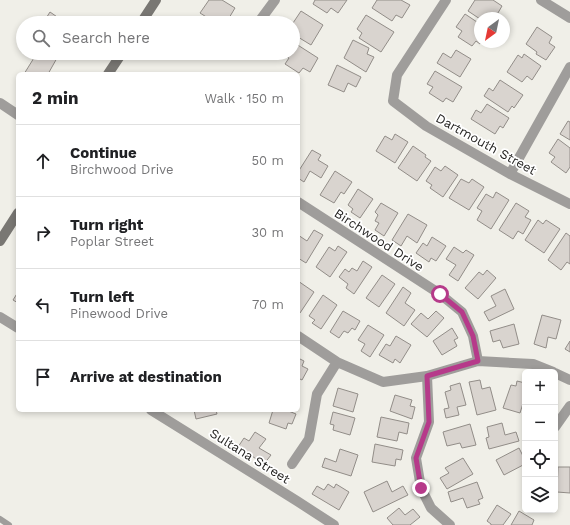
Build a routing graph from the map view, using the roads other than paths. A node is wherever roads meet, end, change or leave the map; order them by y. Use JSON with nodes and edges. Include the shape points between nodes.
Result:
{"nodes":[{"id":1,"x":156,"y":0,"type":"edge"},
{"id":2,"x":275,"y":0,"type":"edge"},
{"id":3,"x":446,"y":0,"type":"edge"},
{"id":4,"x":541,"y":0,"type":"edge"},
{"id":5,"x":146,"y":16,"type":"edge"},
{"id":6,"x":263,"y":16,"type":"edge"},
{"id":7,"x":570,"y":18,"type":"edge"},
{"id":8,"x":117,"y":60,"type":"edge"},
{"id":9,"x":570,"y":67,"type":"edge"},
{"id":10,"x":109,"y":72,"type":"edge"},
{"id":11,"x":0,"y":103,"type":"edge"},
{"id":12,"x":16,"y":114,"type":"edge"},
{"id":13,"x":510,"y":174,"type":"junction"},
{"id":14,"x":300,"y":203,"type":"edge"},
{"id":15,"x":570,"y":204,"type":"edge"},
{"id":16,"x":16,"y":216,"type":"edge"},
{"id":17,"x":0,"y":241,"type":"edge"},
{"id":18,"x":0,"y":316,"type":"edge"},
{"id":19,"x":16,"y":327,"type":"edge"},
{"id":20,"x":300,"y":337,"type":"edge"},
{"id":21,"x":478,"y":361,"type":"junction"},
{"id":22,"x":337,"y":362,"type":"junction"},
{"id":23,"x":546,"y":369,"type":"edge"},
{"id":24,"x":558,"y":374,"type":"edge"},
{"id":25,"x":427,"y":376,"type":"junction"},
{"id":26,"x":570,"y":380,"type":"edge"},
{"id":27,"x":570,"y":406,"type":"edge"},
{"id":28,"x":154,"y":412,"type":"edge"},
{"id":29,"x":558,"y":423,"type":"edge"},
{"id":30,"x":292,"y":464,"type":"dead end"},
{"id":31,"x":0,"y":519,"type":"edge"},
{"id":32,"x":9,"y":525,"type":"edge"},
{"id":33,"x":334,"y":525,"type":"edge"},
{"id":34,"x":450,"y":525,"type":"edge"}],
"edges":[{"from":1,"to":5,"type":"street"},
{"from":2,"to":6,"type":"street"},
{"from":3,"to":13,"type":"street","name":"Dartmouth Street","via":[[397,75],[393,101],[426,126]]},
{"from":4,"to":7,"type":"street"},
{"from":8,"to":10,"type":"street"},
{"from":9,"to":13,"type":"street"},
{"from":11,"to":12,"type":"street"},
{"from":13,"to":15,"type":"street","name":"Dartmouth Street"},
{"from":14,"to":21,"type":"street","name":"Birchwood Drive","via":[[440,294],[462,312],[473,336]]},
{"from":16,"to":17,"type":"street"},
{"from":18,"to":19,"type":"street"},
{"from":20,"to":22,"type":"street"},
{"from":21,"to":23,"type":"street","via":[[533,364]]},
{"from":21,"to":25,"type":"street"},
{"from":22,"to":25,"type":"street","via":[[383,382]]},
{"from":22,"to":30,"type":"street","via":[[316,394],[309,439]]},
{"from":24,"to":26,"type":"street"},
{"from":25,"to":34,"type":"street","via":[[429,422],[416,458],[421,488],[431,508]]},
{"from":27,"to":29,"type":"street"},
{"from":28,"to":33,"type":"street","name":"Sultana Street"},
{"from":31,"to":32,"type":"lane"}]}
